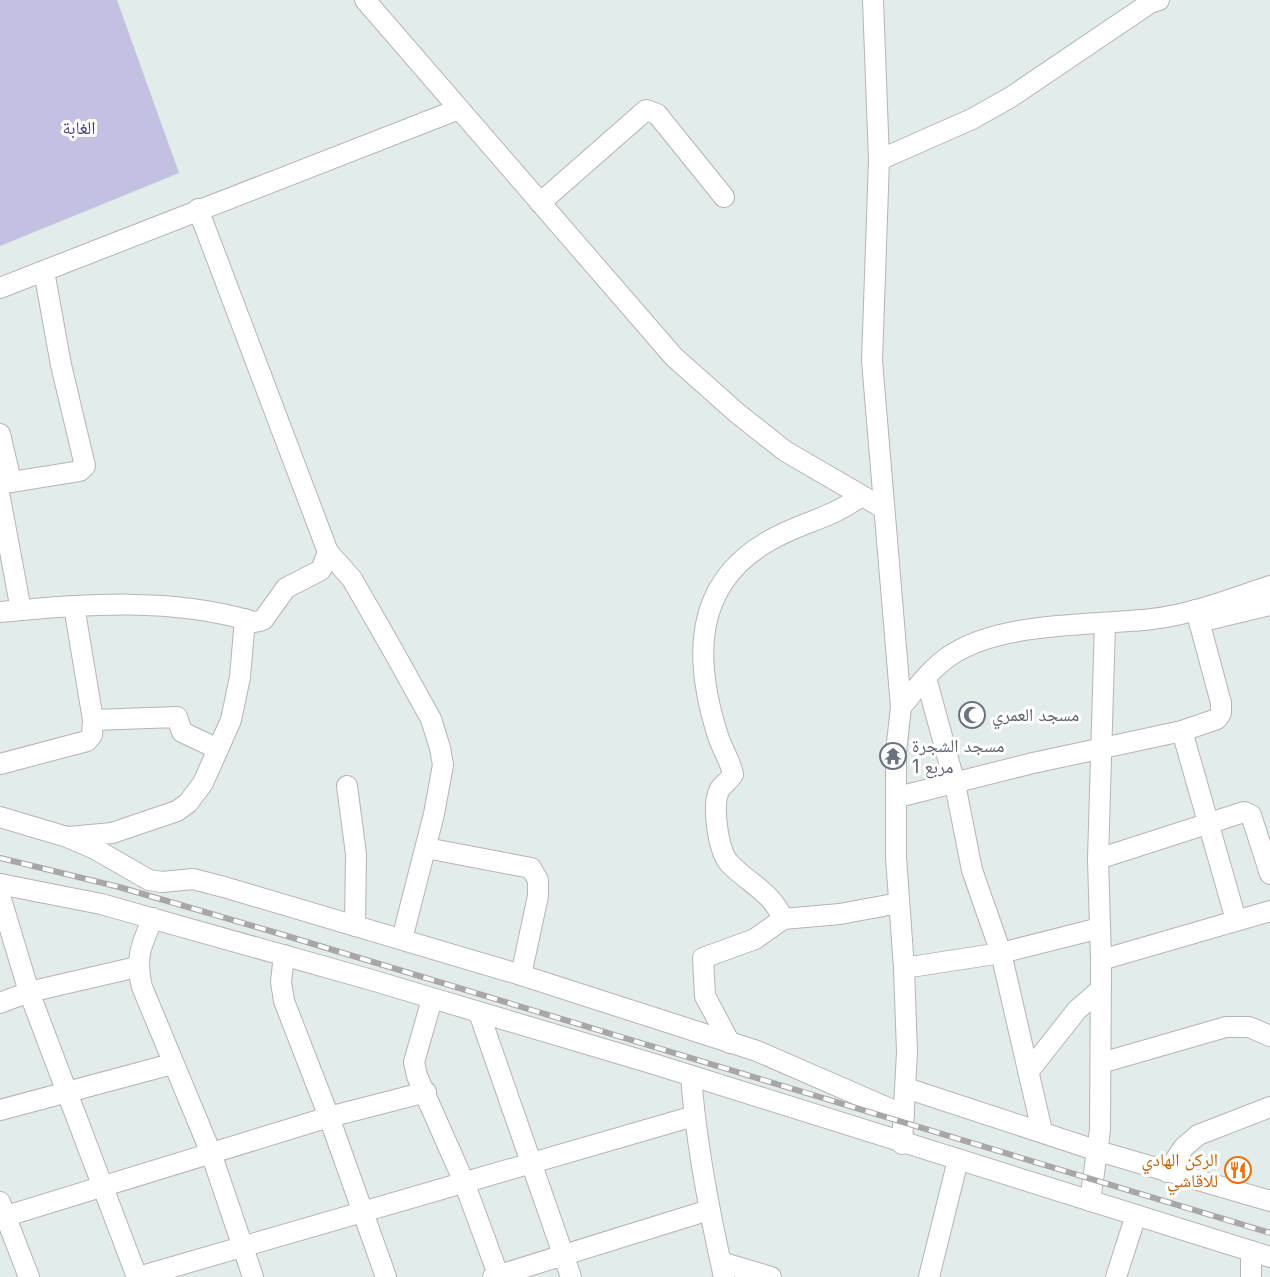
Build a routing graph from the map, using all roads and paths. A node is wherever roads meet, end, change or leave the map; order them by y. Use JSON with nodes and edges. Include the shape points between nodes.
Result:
{"nodes":[{"id":1,"x":365,"y":0,"type":"edge"},
{"id":2,"x":873,"y":0,"type":"edge"},
{"id":3,"x":1153,"y":1,"type":"edge"},
{"id":4,"x":459,"y":109,"type":"junction"},
{"id":5,"x":879,"y":160,"type":"junction"},
{"id":6,"x":724,"y":197,"type":"dead end"},
{"id":7,"x":540,"y":203,"type":"junction"},
{"id":8,"x":198,"y":209,"type":"junction"},
{"id":9,"x":44,"y":271,"type":"junction"},
{"id":10,"x":0,"y":288,"type":"edge"},
{"id":11,"x":0,"y":434,"type":"edge"},
{"id":12,"x":6,"y":483,"type":"edge"},
{"id":13,"x":861,"y":496,"type":"junction"},
{"id":14,"x":0,"y":498,"type":"edge"},
{"id":15,"x":883,"y":508,"type":"junction"},
{"id":16,"x":328,"y":552,"type":"junction"},
{"id":17,"x":1270,"y":586,"type":"edge"},
{"id":18,"x":1270,"y":605,"type":"edge"},
{"id":19,"x":74,"y":606,"type":"junction"},
{"id":20,"x":21,"y":610,"type":"junction"},
{"id":21,"x":0,"y":612,"type":"edge"},
{"id":22,"x":1198,"y":616,"type":"junction"},
{"id":23,"x":245,"y":619,"type":"junction"},
{"id":24,"x":1105,"y":623,"type":"junction"},
{"id":25,"x":926,"y":678,"type":"junction"},
{"id":26,"x":901,"y":707,"type":"junction"},
{"id":27,"x":93,"y":720,"type":"junction"},
{"id":28,"x":1182,"y":731,"type":"junction"},
{"id":29,"x":218,"y":749,"type":"junction"},
{"id":30,"x":1101,"y":750,"type":"junction"},
{"id":31,"x":0,"y":764,"type":"edge"},
{"id":32,"x":955,"y":784,"type":"junction"},
{"id":33,"x":347,"y":786,"type":"dead end"},
{"id":34,"x":898,"y":797,"type":"junction"},
{"id":35,"x":0,"y":817,"type":"edge"},
{"id":36,"x":1207,"y":824,"type":"junction"},
{"id":37,"x":67,"y":837,"type":"junction"},
{"id":38,"x":426,"y":848,"type":"junction"},
{"id":39,"x":1098,"y":859,"type":"junction"},
{"id":40,"x":1270,"y":874,"type":"edge"},
{"id":41,"x":0,"y":884,"type":"edge"},
{"id":42,"x":0,"y":896,"type":"edge"},
{"id":43,"x":898,"y":903,"type":"junction"},
{"id":44,"x":1270,"y":911,"type":"edge"},
{"id":45,"x":153,"y":918,"type":"junction"},
{"id":46,"x":783,"y":919,"type":"junction"},
{"id":47,"x":1236,"y":920,"type":"junction"},
{"id":48,"x":355,"y":926,"type":"junction"},
{"id":49,"x":1101,"y":928,"type":"junction"},
{"id":50,"x":402,"y":939,"type":"junction"},
{"id":51,"x":1001,"y":953,"type":"junction"},
{"id":52,"x":284,"y":955,"type":"junction"},
{"id":53,"x":1101,"y":960,"type":"junction"},
{"id":54,"x":137,"y":967,"type":"junction"},
{"id":55,"x":904,"y":969,"type":"junction"},
{"id":56,"x":521,"y":975,"type":"junction"},
{"id":57,"x":1101,"y":989,"type":"junction"},
{"id":58,"x":29,"y":992,"type":"junction"},
{"id":59,"x":432,"y":999,"type":"junction"},
{"id":60,"x":0,"y":1003,"type":"edge"},
{"id":61,"x":479,"y":1013,"type":"junction"},
{"id":62,"x":1270,"y":1036,"type":"edge"},
{"id":63,"x":730,"y":1043,"type":"junction"},
{"id":64,"x":172,"y":1064,"type":"junction"},
{"id":65,"x":1101,"y":1064,"type":"junction"},
{"id":66,"x":1028,"y":1072,"type":"junction"},
{"id":67,"x":691,"y":1076,"type":"junction"},
{"id":68,"x":906,"y":1088,"type":"junction"},
{"id":69,"x":66,"y":1092,"type":"junction"},
{"id":70,"x":426,"y":1092,"type":"junction"},
{"id":71,"x":1270,"y":1107,"type":"edge"},
{"id":72,"x":0,"y":1110,"type":"edge"},
{"id":73,"x":904,"y":1115,"type":"junction"},
{"id":74,"x":694,"y":1116,"type":"junction"},
{"id":75,"x":329,"y":1117,"type":"junction"},
{"id":76,"x":1042,"y":1131,"type":"junction"},
{"id":77,"x":902,"y":1144,"type":"junction"},
{"id":78,"x":1098,"y":1151,"type":"junction"},
{"id":79,"x":211,"y":1153,"type":"junction"},
{"id":80,"x":958,"y":1160,"type":"junction"},
{"id":81,"x":531,"y":1163,"type":"junction"},
{"id":82,"x":1167,"y":1172,"type":"junction"},
{"id":83,"x":464,"y":1182,"type":"junction"},
{"id":84,"x":101,"y":1186,"type":"junction"},
{"id":85,"x":1090,"y":1201,"type":"junction"},
{"id":86,"x":1270,"y":1201,"type":"edge"},
{"id":87,"x":709,"y":1210,"type":"junction"},
{"id":88,"x":2,"y":1212,"type":"edge"},
{"id":89,"x":363,"y":1212,"type":"junction"},
{"id":90,"x":1136,"y":1215,"type":"junction"},
{"id":91,"x":242,"y":1248,"type":"junction"},
{"id":92,"x":1261,"y":1254,"type":"edge"},
{"id":93,"x":563,"y":1256,"type":"junction"},
{"id":94,"x":722,"y":1270,"type":"edge"},
{"id":95,"x":497,"y":1276,"type":"edge"},
{"id":96,"x":29,"y":1277,"type":"edge"},
{"id":97,"x":138,"y":1277,"type":"edge"},
{"id":98,"x":253,"y":1277,"type":"edge"},
{"id":99,"x":386,"y":1277,"type":"edge"},
{"id":100,"x":572,"y":1277,"type":"edge"},
{"id":101,"x":771,"y":1277,"type":"edge"},
{"id":102,"x":929,"y":1277,"type":"edge"},
{"id":103,"x":1116,"y":1277,"type":"edge"},
{"id":104,"x":1251,"y":1277,"type":"edge"}],
"edges":[{"from":1,"to":4,"type":"street"},
{"from":2,"to":5,"type":"street"},
{"from":3,"to":5,"type":"street","via":[[1011,98]]},
{"from":4,"to":7,"type":"street"},
{"from":4,"to":8,"type":"street"},
{"from":5,"to":15,"type":"street","via":[[872,361]]},
{"from":6,"to":7,"type":"street","via":[[657,114],[646,110]]},
{"from":7,"to":13,"type":"street","via":[[691,373],[785,451]]},
{"from":8,"to":9,"type":"street"},
{"from":8,"to":16,"type":"street"},
{"from":9,"to":10,"type":"street"},
{"from":9,"to":12,"type":"street","via":[[85,466],[80,471]]},
{"from":11,"to":12,"type":"street"},
{"from":13,"to":15,"type":"street"},
{"from":13,"to":46,"type":"street","via":[[825,519],[769,541],[751,553],[724,580],[705,620],[702,642],[711,710],[734,774],[718,792],[715,815],[721,841],[728,861],[777,904]]},
{"from":14,"to":20,"type":"street"},
{"from":15,"to":26,"type":"street"},
{"from":16,"to":23,"type":"street","via":[[321,570],[286,588],[263,620]]},
{"from":16,"to":38,"type":"street","via":[[352,579],[410,680],[437,738],[443,765]]},
{"from":17,"to":22,"type":"street"},
{"from":18,"to":22,"type":"street"},
{"from":19,"to":20,"type":"street"},
{"from":19,"to":23,"type":"street","via":[[165,606]]},
{"from":19,"to":27,"type":"street"},
{"from":20,"to":21,"type":"street"},
{"from":22,"to":24,"type":"street"},
{"from":22,"to":28,"type":"street","via":[[1221,713],[1217,719]]},
{"from":23,"to":29,"type":"street","via":[[240,677],[231,720]]},
{"from":24,"to":25,"type":"street","via":[[1027,629],[985,641],[953,653]]},
{"from":24,"to":30,"type":"street"},
{"from":25,"to":26,"type":"street"},
{"from":25,"to":32,"type":"street"},
{"from":26,"to":34,"type":"street","via":[[896,752]]},
{"from":27,"to":29,"type":"street","via":[[177,717],[182,732]]},
{"from":27,"to":31,"type":"street","via":[[92,735],[87,741]]},
{"from":28,"to":30,"type":"street"},
{"from":28,"to":36,"type":"street"},
{"from":29,"to":37,"type":"street","via":[[203,783],[177,811],[112,833]]},
{"from":30,"to":32,"type":"street"},
{"from":30,"to":39,"type":"street"},
{"from":32,"to":34,"type":"street"},
{"from":32,"to":51,"type":"street","via":[[972,870]]},
{"from":33,"to":48,"type":"street","via":[[356,854]]},
{"from":34,"to":43,"type":"street"},
{"from":35,"to":37,"type":"street"},
{"from":36,"to":39,"type":"street"},
{"from":36,"to":40,"type":"street","via":[[1244,812],[1251,815]]},
{"from":36,"to":47,"type":"street"},
{"from":37,"to":48,"type":"street","via":[[149,879],[193,879]]},
{"from":38,"to":50,"type":"street"},
{"from":38,"to":56,"type":"street","via":[[531,868],[538,880],[538,896]]},
{"from":39,"to":49,"type":"street"},
{"from":41,"to":45,"type":"street"},
{"from":42,"to":58,"type":"street"},
{"from":43,"to":46,"type":"street"},
{"from":43,"to":55,"type":"street"},
{"from":44,"to":47,"type":"street"},
{"from":45,"to":52,"type":"street"},
{"from":45,"to":54,"type":"street"},
{"from":46,"to":63,"type":"street","via":[[755,939],[703,958],[705,996]]},
{"from":47,"to":53,"type":"street"},
{"from":48,"to":50,"type":"street"},
{"from":49,"to":51,"type":"street"},
{"from":49,"to":53,"type":"street"},
{"from":50,"to":56,"type":"street"},
{"from":51,"to":55,"type":"street"},
{"from":51,"to":66,"type":"street"},
{"from":52,"to":59,"type":"street"},
{"from":52,"to":75,"type":"street","via":[[284,1001]]},
{"from":53,"to":57,"type":"street"},
{"from":54,"to":58,"type":"street"},
{"from":54,"to":64,"type":"street"},
{"from":55,"to":68,"type":"street"},
{"from":56,"to":63,"type":"street"},
{"from":57,"to":65,"type":"street"},
{"from":57,"to":66,"type":"street","via":[[1077,1010]]},
{"from":58,"to":60,"type":"street"},
{"from":58,"to":69,"type":"street"},
{"from":59,"to":61,"type":"street"},
{"from":59,"to":70,"type":"street","via":[[414,1062]]},
{"from":61,"to":67,"type":"street"},
{"from":61,"to":81,"type":"street"},
{"from":62,"to":65,"type":"street","via":[[1249,1027],[1226,1027]]},
{"from":63,"to":73,"type":"street","via":[[824,1078]]},
{"from":64,"to":69,"type":"street"},
{"from":64,"to":79,"type":"street"},
{"from":65,"to":78,"type":"street"},
{"from":66,"to":76,"type":"street"},
{"from":67,"to":74,"type":"street"},
{"from":67,"to":77,"type":"street"},
{"from":68,"to":73,"type":"street"},
{"from":68,"to":76,"type":"street"},
{"from":69,"to":72,"type":"street"},
{"from":69,"to":84,"type":"street"},
{"from":70,"to":75,"type":"street"},
{"from":70,"to":83,"type":"street"},
{"from":71,"to":82,"type":"street","via":[[1198,1135],[1184,1147]]},
{"from":73,"to":77,"type":"street"},
{"from":74,"to":81,"type":"street"},
{"from":74,"to":87,"type":"street"},
{"from":75,"to":79,"type":"street"},
{"from":75,"to":89,"type":"street"},
{"from":76,"to":78,"type":"street"},
{"from":77,"to":80,"type":"street"},
{"from":78,"to":82,"type":"street"},
{"from":78,"to":85,"type":"street"},
{"from":79,"to":84,"type":"street"},
{"from":79,"to":91,"type":"street"},
{"from":80,"to":85,"type":"street"},
{"from":80,"to":102,"type":"street"},
{"from":81,"to":83,"type":"street"},
{"from":81,"to":93,"type":"street"},
{"from":82,"to":86,"type":"street"},
{"from":83,"to":89,"type":"street"},
{"from":83,"to":95,"type":"street"},
{"from":84,"to":88,"type":"street"},
{"from":84,"to":97,"type":"street"},
{"from":85,"to":90,"type":"street"},
{"from":87,"to":93,"type":"street"},
{"from":87,"to":94,"type":"street"},
{"from":88,"to":96,"type":"street"},
{"from":89,"to":91,"type":"street"},
{"from":89,"to":99,"type":"street"},
{"from":90,"to":92,"type":"street"},
{"from":90,"to":103,"type":"street"},
{"from":91,"to":97,"type":"street"},
{"from":91,"to":98,"type":"street"},
{"from":92,"to":104,"type":"street"},
{"from":93,"to":95,"type":"street"},
{"from":93,"to":100,"type":"street"},
{"from":94,"to":101,"type":"street"}]}
